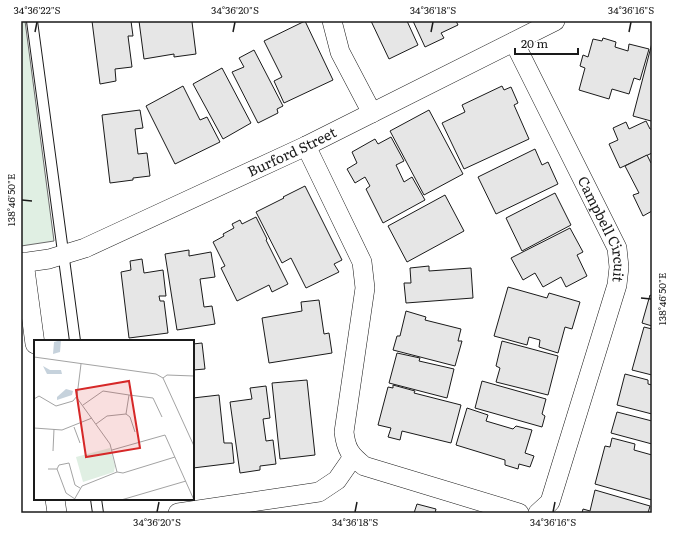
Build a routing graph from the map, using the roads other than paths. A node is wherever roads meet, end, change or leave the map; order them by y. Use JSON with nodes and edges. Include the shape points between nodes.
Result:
{"nodes":[{"id":1,"x":32,"y":21,"type":"edge"},
{"id":2,"x":332,"y":21,"type":"edge"},
{"id":3,"x":555,"y":21,"type":"edge"},
{"id":4,"x":514,"y":42,"type":"junction"},
{"id":5,"x":372,"y":113,"type":"junction"},
{"id":6,"x":306,"y":146,"type":"junction"},
{"id":7,"x":64,"y":254,"type":"junction"},
{"id":8,"x":23,"y":263,"type":"edge"},
{"id":9,"x":34,"y":340,"type":"edge"},
{"id":10,"x":75,"y":340,"type":"edge"},
{"id":11,"x":353,"y":457,"type":"junction"},
{"id":12,"x":56,"y":500,"type":"edge"},
{"id":13,"x":96,"y":500,"type":"edge"},
{"id":14,"x":57,"y":513,"type":"edge"},
{"id":15,"x":98,"y":513,"type":"edge"},
{"id":16,"x":178,"y":513,"type":"edge"},
{"id":17,"x":519,"y":513,"type":"edge"},
{"id":18,"x":538,"y":513,"type":"edge"}],
"edges":[{"from":1,"to":7,"type":"lane"},
{"from":2,"to":5,"type":"street","via":[[340,52]]},
{"from":3,"to":4,"type":"street","name":"Burford Street"},
{"from":4,"to":5,"type":"street","name":"Burford Street"},
{"from":4,"to":18,"type":"street","name":"Campbell Circuit","via":[[617,248],[619,267],[617,285],[550,502]]},
{"from":5,"to":6,"type":"street","name":"Burford Street"},
{"from":6,"to":7,"type":"street","name":"Burford Street","via":[[85,248]]},
{"from":6,"to":11,"type":"street","via":[[362,262],[365,288],[344,432],[346,445]]},
{"from":7,"to":8,"type":"street","name":"Burford Street"},
{"from":7,"to":10,"type":"lane"},
{"from":8,"to":9,"type":"street"},
{"from":11,"to":16,"type":"street","via":[[337,480],[319,492]]},
{"from":11,"to":17,"type":"street","via":[[364,466]]},
{"from":12,"to":14,"type":"street"},
{"from":13,"to":15,"type":"lane"}]}
